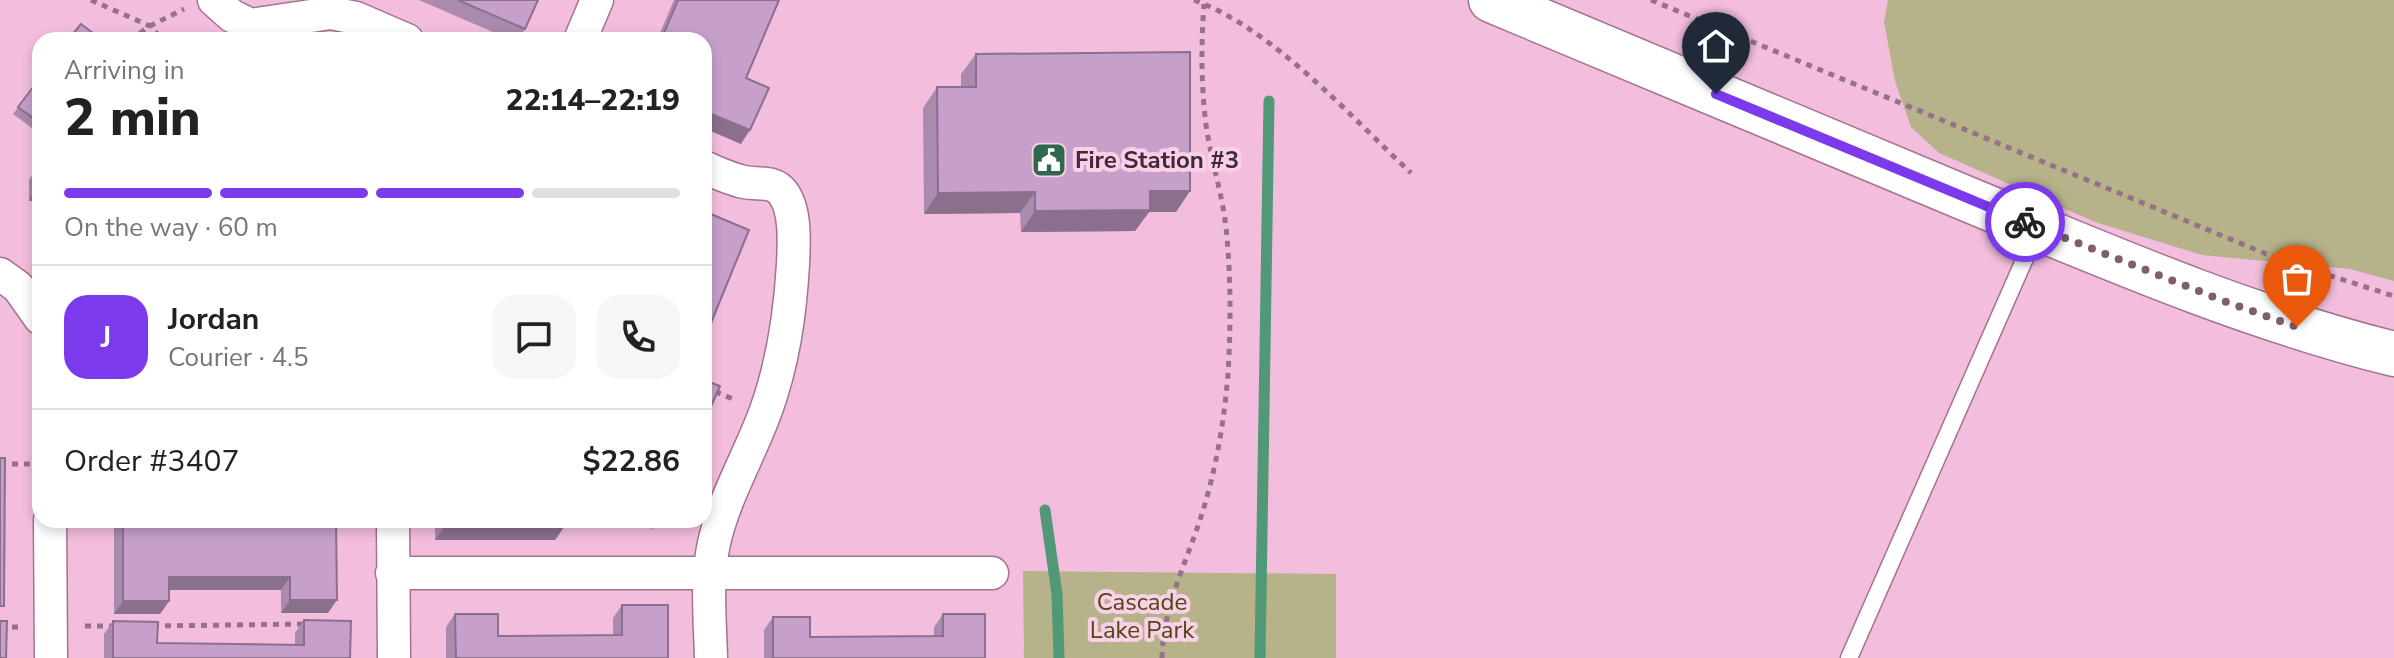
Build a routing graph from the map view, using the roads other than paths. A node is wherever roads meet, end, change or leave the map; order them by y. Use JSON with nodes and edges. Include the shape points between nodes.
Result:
{"nodes":[{"id":1,"x":298,"y":0,"type":"edge"},
{"id":2,"x":597,"y":0,"type":"edge"},
{"id":3,"x":1491,"y":0,"type":"edge"},
{"id":4,"x":220,"y":3,"type":"edge"},
{"id":5,"x":346,"y":9,"type":"edge"},
{"id":6,"x":272,"y":24,"type":"junction"},
{"id":7,"x":391,"y":32,"type":"edge"},
{"id":8,"x":583,"y":32,"type":"edge"},
{"id":9,"x":712,"y":170,"type":"edge"},
{"id":10,"x":2038,"y":228,"type":"junction"},
{"id":11,"x":0,"y":274,"type":"edge"},
{"id":12,"x":32,"y":307,"type":"edge"},
{"id":13,"x":2394,"y":354,"type":"edge"},
{"id":14,"x":50,"y":528,"type":"edge"},
{"id":15,"x":393,"y":528,"type":"edge"},
{"id":16,"x":392,"y":573,"type":"junction"},
{"id":17,"x":710,"y":573,"type":"junction"},
{"id":18,"x":992,"y":573,"type":"dead end"},
{"id":19,"x":50,"y":642,"type":"edge"},
{"id":20,"x":394,"y":658,"type":"edge"},
{"id":21,"x":711,"y":658,"type":"edge"},
{"id":22,"x":1849,"y":658,"type":"edge"}],
"edges":[{"from":1,"to":6,"type":"street"},
{"from":2,"to":8,"type":"street"},
{"from":3,"to":10,"type":"main road"},
{"from":4,"to":6,"type":"street","via":[[251,25]]},
{"from":5,"to":6,"type":"street"},
{"from":5,"to":7,"type":"street"},
{"from":9,"to":17,"type":"street","via":[[779,187],[791,214],[794,248],[788,330],[778,373],[719,522]]},
{"from":10,"to":13,"type":"main road","via":[[2297,327]]},
{"from":10,"to":22,"type":"lane"},
{"from":11,"to":12,"type":"street"},
{"from":14,"to":19,"type":"street"},
{"from":15,"to":16,"type":"street"},
{"from":16,"to":17,"type":"street"},
{"from":16,"to":20,"type":"street"},
{"from":17,"to":18,"type":"street"},
{"from":17,"to":21,"type":"street"}]}
